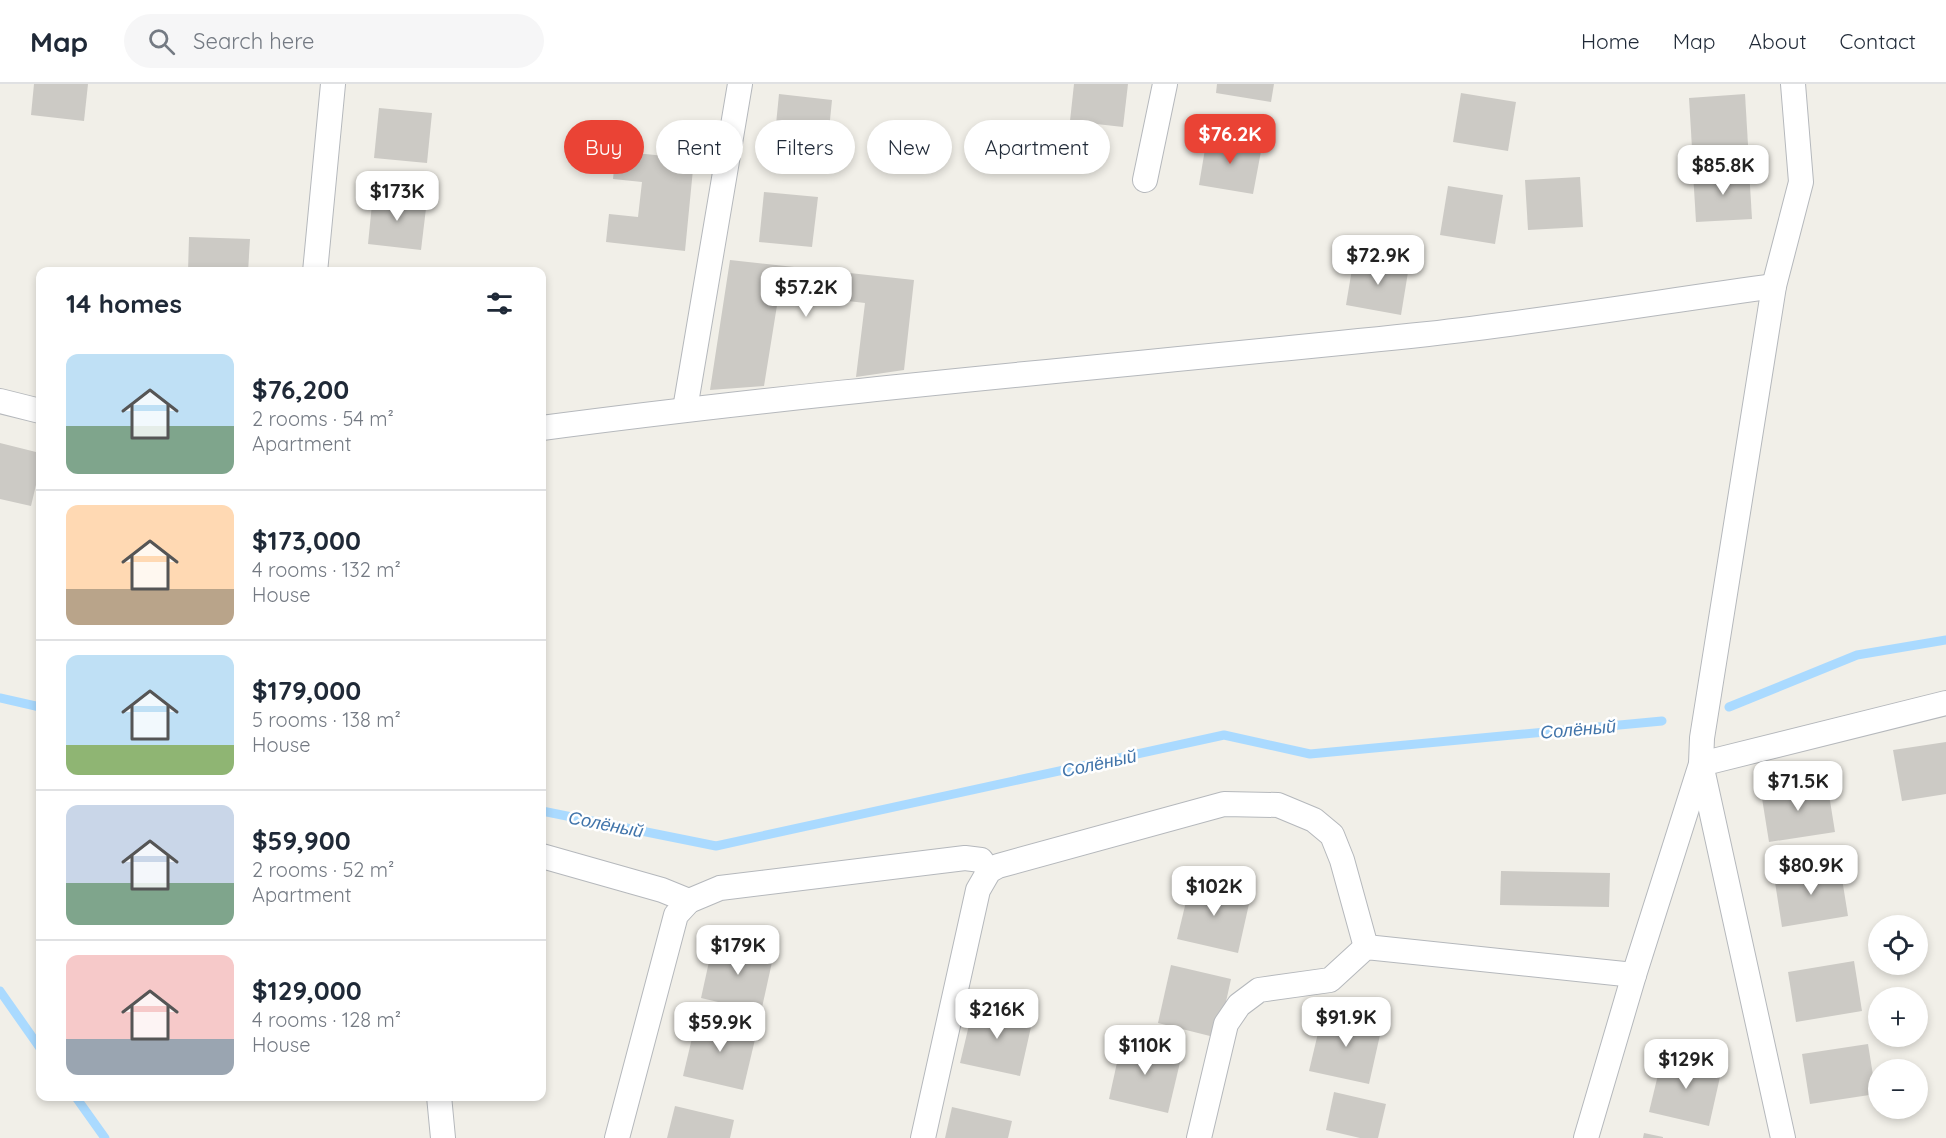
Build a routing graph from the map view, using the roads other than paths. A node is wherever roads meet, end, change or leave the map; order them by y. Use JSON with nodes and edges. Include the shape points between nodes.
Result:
{"nodes":[{"id":1,"x":333,"y":84,"type":"edge"},
{"id":2,"x":740,"y":84,"type":"edge"},
{"id":3,"x":1165,"y":84,"type":"edge"},
{"id":4,"x":1793,"y":84,"type":"edge"},
{"id":5,"x":1145,"y":180,"type":"dead end"},
{"id":6,"x":315,"y":267,"type":"edge"},
{"id":7,"x":1774,"y":286,"type":"junction"},
{"id":8,"x":0,"y":401,"type":"edge"},
{"id":9,"x":36,"y":410,"type":"edge"},
{"id":10,"x":685,"y":410,"type":"junction"},
{"id":11,"x":546,"y":427,"type":"edge"},
{"id":12,"x":1946,"y":703,"type":"edge"},
{"id":13,"x":1701,"y":764,"type":"junction"},
{"id":14,"x":546,"y":857,"type":"edge"},
{"id":15,"x":989,"y":871,"type":"junction"},
{"id":16,"x":689,"y":901,"type":"junction"},
{"id":17,"x":1366,"y":947,"type":"junction"},
{"id":18,"x":1634,"y":975,"type":"junction"},
{"id":19,"x":439,"y":1101,"type":"edge"},
{"id":20,"x":443,"y":1138,"type":"edge"},
{"id":21,"x":617,"y":1138,"type":"edge"},
{"id":22,"x":923,"y":1138,"type":"edge"},
{"id":23,"x":1199,"y":1138,"type":"edge"},
{"id":24,"x":1586,"y":1138,"type":"edge"},
{"id":25,"x":1784,"y":1138,"type":"edge"}],
"edges":[{"from":1,"to":6,"type":"street"},
{"from":2,"to":10,"type":"street"},
{"from":3,"to":5,"type":"street"},
{"from":4,"to":7,"type":"street","via":[[1801,182]]},
{"from":7,"to":10,"type":"street","via":[[1431,333]]},
{"from":7,"to":13,"type":"street"},
{"from":8,"to":9,"type":"street"},
{"from":10,"to":11,"type":"street"},
{"from":12,"to":13,"type":"street"},
{"from":13,"to":18,"type":"street"},
{"from":13,"to":25,"type":"street"},
{"from":14,"to":16,"type":"street"},
{"from":15,"to":16,"type":"street","via":[[981,860],[965,858],[720,888]]},
{"from":15,"to":17,"type":"street","via":[[1224,804],[1278,805],[1314,820],[1332,835]]},
{"from":15,"to":22,"type":"street","via":[[978,890]]},
{"from":16,"to":21,"type":"street","via":[[676,915]]},
{"from":17,"to":18,"type":"street"},
{"from":17,"to":23,"type":"street","via":[[1330,980],[1259,990],[1239,1005],[1226,1024]]},
{"from":18,"to":24,"type":"street"},
{"from":19,"to":20,"type":"street"}]}
